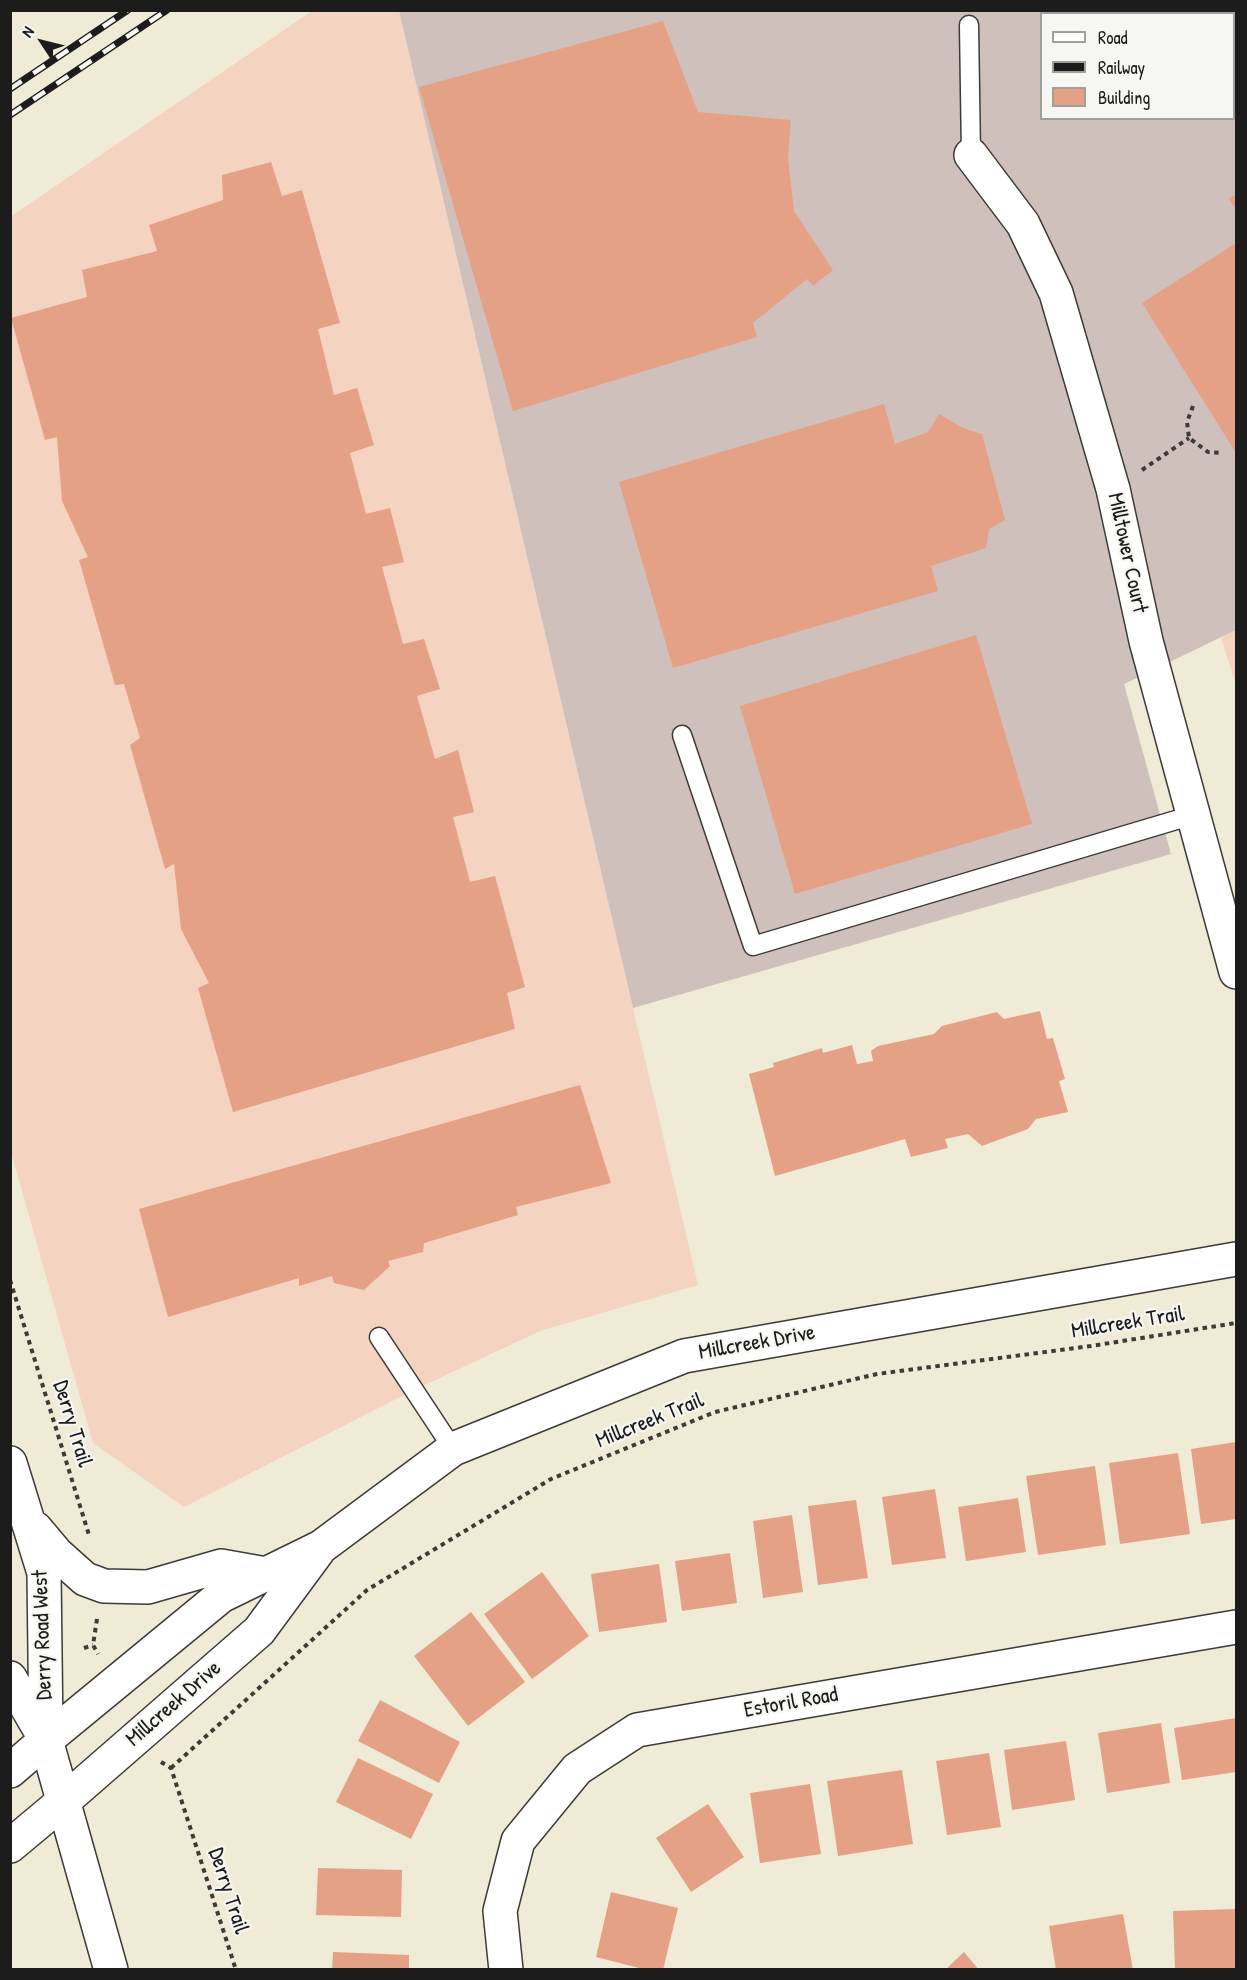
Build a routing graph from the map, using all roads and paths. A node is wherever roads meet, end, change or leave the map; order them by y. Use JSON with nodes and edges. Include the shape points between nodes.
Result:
{"nodes":[{"id":1,"x":969,"y":25,"type":"dead end"},
{"id":2,"x":971,"y":155,"type":"joint"},
{"id":3,"x":1193,"y":406,"type":"dead end"},
{"id":4,"x":1189,"y":438,"type":"junction"},
{"id":5,"x":1222,"y":453,"type":"dead end"},
{"id":6,"x":1113,"y":489,"type":"junction"},
{"id":7,"x":682,"y":735,"type":"dead end"},
{"id":8,"x":1193,"y":815,"type":"junction"},
{"id":9,"x":1236,"y":972,"type":"edge"},
{"id":10,"x":1236,"y":1259,"type":"edge"},
{"id":11,"x":10,"y":1280,"type":"edge"},
{"id":12,"x":1236,"y":1323,"type":"edge"},
{"id":13,"x":379,"y":1337,"type":"dead end"},
{"id":14,"x":453,"y":1449,"type":"junction"},
{"id":15,"x":10,"y":1463,"type":"edge"},
{"id":16,"x":30,"y":1522,"type":"junction"},
{"id":17,"x":95,"y":1542,"type":"dead end"},
{"id":18,"x":321,"y":1547,"type":"junction"},
{"id":19,"x":266,"y":1574,"type":"junction"},
{"id":20,"x":98,"y":1613,"type":"dead end"},
{"id":21,"x":1236,"y":1627,"type":"edge"},
{"id":22,"x":93,"y":1645,"type":"junction"},
{"id":23,"x":84,"y":1648,"type":"dead end"},
{"id":24,"x":98,"y":1655,"type":"dead end"},
{"id":25,"x":10,"y":1678,"type":"edge"},
{"id":26,"x":46,"y":1740,"type":"junction"},
{"id":27,"x":159,"y":1760,"type":"dead end"},
{"id":28,"x":171,"y":1768,"type":"junction"},
{"id":29,"x":10,"y":1771,"type":"edge"},
{"id":30,"x":65,"y":1800,"type":"junction"},
{"id":31,"x":10,"y":1846,"type":"edge"},
{"id":32,"x":111,"y":1970,"type":"edge"},
{"id":33,"x":236,"y":1970,"type":"edge"},
{"id":34,"x":506,"y":1970,"type":"edge"}],
"edges":[{"from":1,"to":2,"type":"lane"},
{"from":2,"to":6,"type":"street","name":"Milltower Court","via":[[1023,224],[1056,293]]},
{"from":3,"to":4,"type":"path","via":[[1187,422]]},
{"from":4,"to":5,"type":"path","via":[[1208,452]]},
{"from":4,"to":6,"type":"path"},
{"from":6,"to":8,"type":"street","name":"Milltower Court","via":[[1146,641]]},
{"from":7,"to":8,"type":"lane","via":[[753,946]]},
{"from":8,"to":9,"type":"street","name":"Milltower Court"},
{"from":10,"to":14,"type":"street","name":"Millcreek Drive","via":[[684,1356]]},
{"from":11,"to":17,"type":"path","name":"Derry Trail","via":[[88,1533]]},
{"from":12,"to":28,"type":"path","name":"Millcreek Trail","via":[[877,1374],[715,1412],[551,1479],[367,1590]]},
{"from":13,"to":14,"type":"lane"},
{"from":14,"to":18,"type":"street","name":"Millcreek Drive"},
{"from":15,"to":16,"type":"street","name":"Derry Road West"},
{"from":16,"to":19,"type":"street","via":[[85,1579],[104,1586],[148,1587],[221,1566]]},
{"from":16,"to":26,"type":"street","name":"Derry Road West","via":[[44,1573]]},
{"from":18,"to":19,"type":"street","name":"Millcreek Drive"},
{"from":18,"to":30,"type":"street","name":"Millcreek Drive","via":[[258,1630]]},
{"from":19,"to":26,"type":"street","name":"Millcreek Drive","via":[[221,1596]]},
{"from":20,"to":22,"type":"path"},
{"from":21,"to":34,"type":"street","name":"Estoril Road","via":[[637,1730],[577,1769],[518,1842],[500,1911]]},
{"from":22,"to":23,"type":"path"},
{"from":22,"to":24,"type":"path"},
{"from":25,"to":26,"type":"street","name":"Derry Road West"},
{"from":26,"to":29,"type":"street","name":"Millcreek Drive"},
{"from":26,"to":30,"type":"street","name":"Derry Road West"},
{"from":27,"to":28,"type":"path"},
{"from":28,"to":33,"type":"path","name":"Derry Trail"},
{"from":30,"to":31,"type":"street","name":"Millcreek Drive"},
{"from":30,"to":32,"type":"street","name":"Derry Road West"}]}
